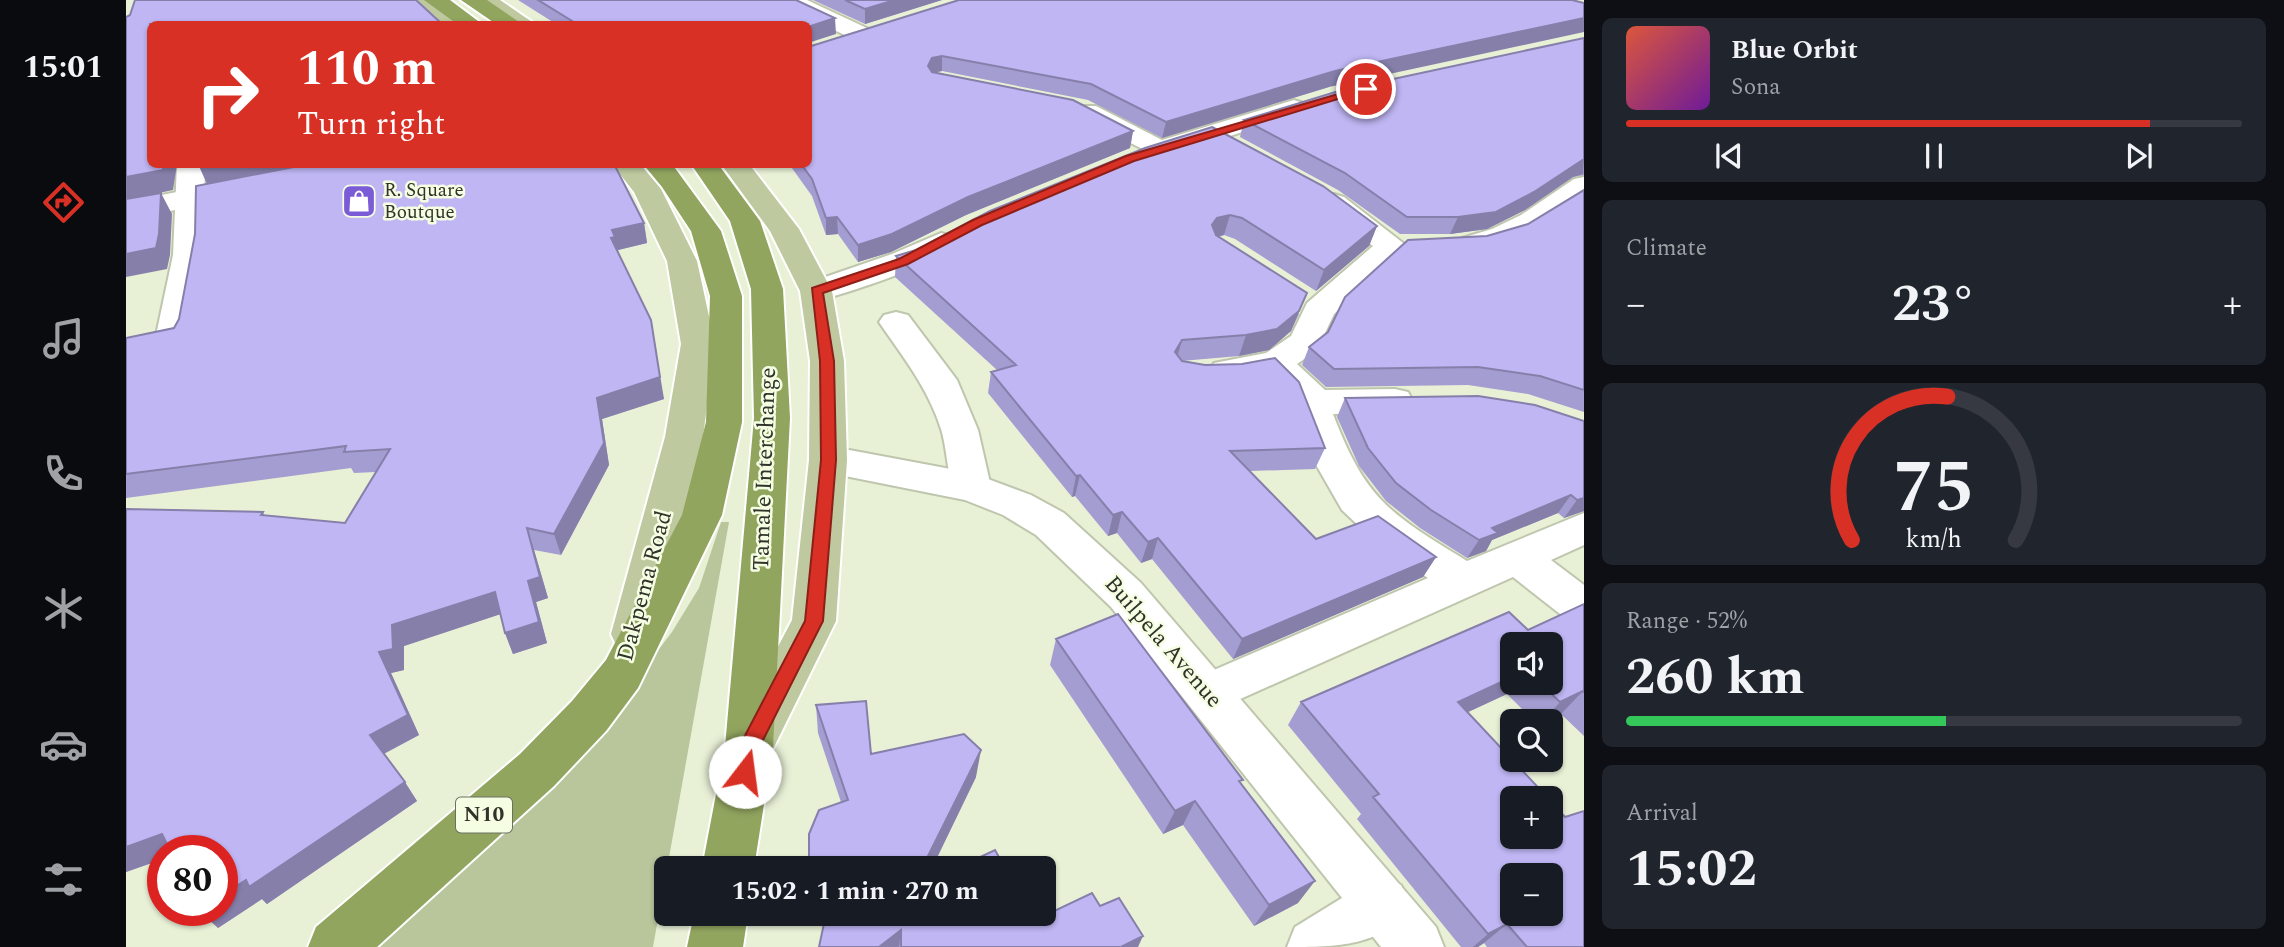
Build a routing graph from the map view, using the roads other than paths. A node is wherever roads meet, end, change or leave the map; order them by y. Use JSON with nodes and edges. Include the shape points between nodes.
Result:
{"nodes":[{"id":1,"x":421,"y":0,"type":"edge"},
{"id":2,"x":435,"y":0,"type":"edge"},
{"id":3,"x":472,"y":0,"type":"edge"},
{"id":4,"x":485,"y":0,"type":"edge"},
{"id":5,"x":790,"y":0,"type":"edge"},
{"id":6,"x":450,"y":21,"type":"edge"},
{"id":7,"x":466,"y":21,"type":"edge"},
{"id":8,"x":506,"y":21,"type":"edge"},
{"id":9,"x":519,"y":21,"type":"edge"},
{"id":10,"x":888,"y":27,"type":"edge"},
{"id":11,"x":863,"y":35,"type":"junction"},
{"id":12,"x":830,"y":46,"type":"edge"},
{"id":13,"x":1320,"y":101,"type":"edge"},
{"id":14,"x":1068,"y":105,"type":"edge"},
{"id":15,"x":1209,"y":134,"type":"junction"},
{"id":16,"x":1160,"y":150,"type":"junction"},
{"id":17,"x":1245,"y":154,"type":"edge"},
{"id":18,"x":1121,"y":162,"type":"edge"},
{"id":19,"x":191,"y":168,"type":"edge"},
{"id":20,"x":629,"y":168,"type":"edge"},
{"id":21,"x":660,"y":168,"type":"edge"},
{"id":22,"x":707,"y":168,"type":"edge"},
{"id":23,"x":737,"y":168,"type":"edge"},
{"id":24,"x":279,"y":181,"type":"edge"},
{"id":25,"x":1584,"y":185,"type":"edge"},
{"id":26,"x":1304,"y":186,"type":"edge"},
{"id":27,"x":190,"y":198,"type":"junction"},
{"id":28,"x":126,"y":211,"type":"edge"},
{"id":29,"x":968,"y":227,"type":"edge"},
{"id":30,"x":1418,"y":246,"type":"junction"},
{"id":31,"x":817,"y":291,"type":"junction"},
{"id":32,"x":896,"y":322,"type":"dead end"},
{"id":33,"x":172,"y":340,"type":"edge"},
{"id":34,"x":1276,"y":363,"type":"junction"},
{"id":35,"x":1200,"y":372,"type":"edge"},
{"id":36,"x":1309,"y":397,"type":"junction"},
{"id":37,"x":1428,"y":400,"type":"edge"},
{"id":38,"x":828,"y":460,"type":"junction"},
{"id":39,"x":972,"y":487,"type":"junction"},
{"id":40,"x":1584,"y":528,"type":"edge"},
{"id":41,"x":1518,"y":558,"type":"junction"},
{"id":42,"x":1466,"y":582,"type":"junction"},
{"id":43,"x":1584,"y":609,"type":"edge"},
{"id":44,"x":622,"y":674,"type":"junction"},
{"id":45,"x":1209,"y":693,"type":"junction"},
{"id":46,"x":749,"y":747,"type":"junction"},
{"id":47,"x":730,"y":856,"type":"edge"},
{"id":48,"x":1382,"y":904,"type":"junction"},
{"id":49,"x":719,"y":926,"type":"edge"},
{"id":50,"x":336,"y":947,"type":"edge"},
{"id":51,"x":715,"y":947,"type":"edge"},
{"id":52,"x":1315,"y":947,"type":"edge"},
{"id":53,"x":1416,"y":947,"type":"edge"}],
"edges":[{"from":1,"to":6,"type":"main road"},
{"from":2,"to":7,"type":"highway"},
{"from":3,"to":8,"type":"highway"},
{"from":4,"to":9,"type":"main road"},
{"from":5,"to":11,"type":"street"},
{"from":10,"to":11,"type":"street"},
{"from":11,"to":12,"type":"street"},
{"from":13,"to":15,"type":"street"},
{"from":14,"to":16,"type":"street"},
{"from":15,"to":16,"type":"street"},
{"from":15,"to":17,"type":"street"},
{"from":16,"to":18,"type":"street"},
{"from":19,"to":27,"type":"street"},
{"from":20,"to":44,"type":"main road","name":"Dakpema Road","via":[[647,189],[682,261],[698,344],[684,437]]},
{"from":21,"to":44,"type":"highway","name":"Tamale Interchange","via":[[705,231],[726,296],[724,422],[702,516]]},
{"from":22,"to":46,"type":"highway","name":"Tamale Interchange","via":[[745,220],[767,289],[772,418]]},
{"from":23,"to":31,"type":"main road","via":[[784,229]]},
{"from":24,"to":27,"type":"street"},
{"from":25,"to":30,"type":"street","via":[[1530,222],[1487,242]]},
{"from":26,"to":30,"type":"street"},
{"from":27,"to":28,"type":"street"},
{"from":27,"to":33,"type":"street","via":[[188,255]]},
{"from":29,"to":31,"type":"street","via":[[903,261]]},
{"from":30,"to":34,"type":"street","via":[[1309,303],[1305,342]]},
{"from":31,"to":38,"type":"main road","via":[[827,361]]},
{"from":32,"to":39,"type":"street","via":[[939,380],[960,430]]},
{"from":34,"to":35,"type":"street"},
{"from":34,"to":36,"type":"street"},
{"from":36,"to":37,"type":"street","via":[[1323,402]]},
{"from":36,"to":42,"type":"street","via":[[1336,467],[1357,502]]},
{"from":38,"to":39,"type":"street","name":"Builpela Avenue"},
{"from":38,"to":46,"type":"main road","via":[[814,621]]},
{"from":39,"to":45,"type":"street","name":"Builpela Avenue","via":[[1028,511],[1079,549],[1126,595]]},
{"from":40,"to":41,"type":"street"},
{"from":41,"to":42,"type":"street"},
{"from":41,"to":43,"type":"street"},
{"from":42,"to":45,"type":"street"},
{"from":44,"to":50,"type":"highway","name":"Dakpema Road","number":"N10","via":[[537,770]]},
{"from":45,"to":48,"type":"street","name":"Builpela Avenue"},
{"from":46,"to":47,"type":"highway"},
{"from":48,"to":52,"type":"street"},
{"from":48,"to":53,"type":"street","name":"Builpela Avenue"},
{"from":49,"to":51,"type":"highway"}]}
